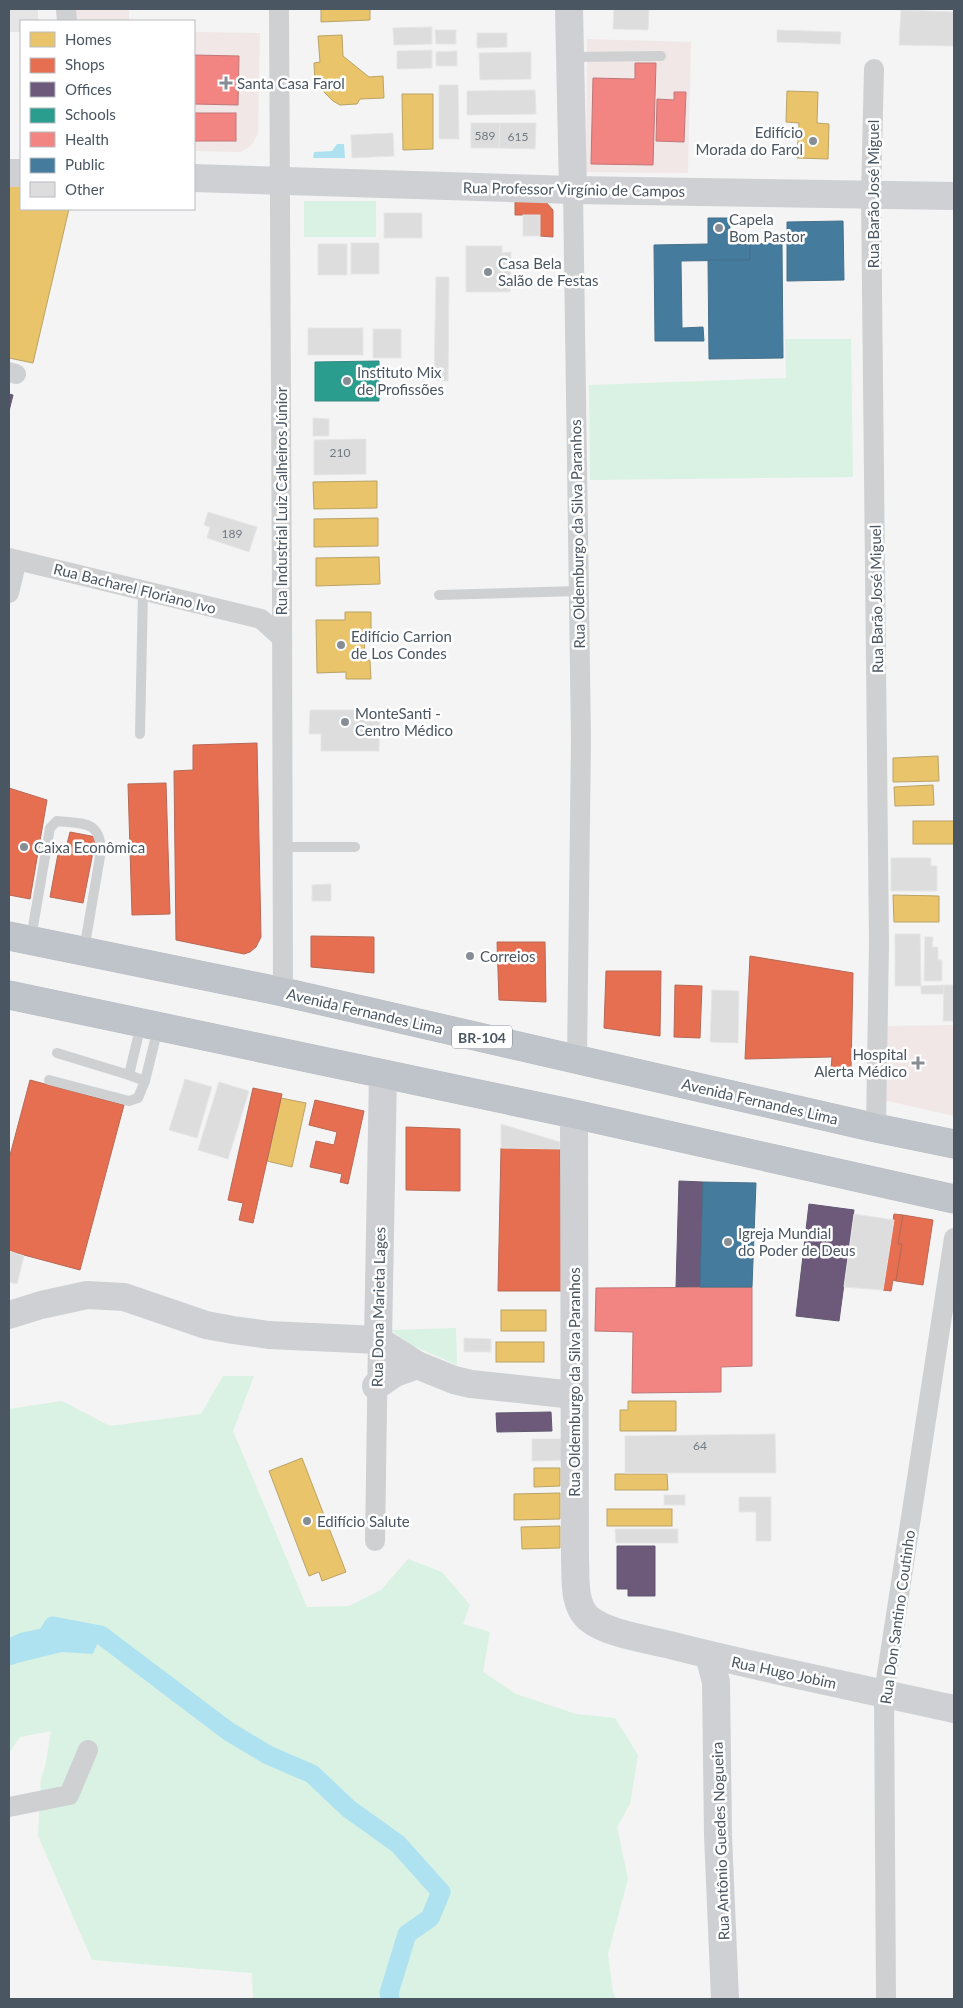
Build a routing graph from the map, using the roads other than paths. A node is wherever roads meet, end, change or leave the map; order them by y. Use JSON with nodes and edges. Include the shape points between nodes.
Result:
{"nodes":[{"id":1,"x":279,"y":9,"type":"edge"},
{"id":2,"x":569,"y":9,"type":"edge"},
{"id":3,"x":661,"y":56,"type":"dead end"},
{"id":4,"x":570,"y":57,"type":"junction"},
{"id":5,"x":874,"y":69,"type":"dead end"},
{"id":6,"x":195,"y":178,"type":"edge"},
{"id":7,"x":278,"y":181,"type":"junction"},
{"id":8,"x":573,"y":190,"type":"junction"},
{"id":9,"x":872,"y":194,"type":"junction"},
{"id":10,"x":954,"y":196,"type":"edge"},
{"id":11,"x":13,"y":559,"type":"edge"},
{"id":12,"x":143,"y":590,"type":"junction"},
{"id":13,"x":578,"y":591,"type":"junction"},
{"id":14,"x":9,"y":593,"type":"edge"},
{"id":15,"x":439,"y":595,"type":"dead end"},
{"id":16,"x":282,"y":599,"type":"junction"},
{"id":17,"x":261,"y":619,"type":"junction"},
{"id":18,"x":281,"y":637,"type":"junction"},
{"id":19,"x":140,"y":734,"type":"dead end"},
{"id":20,"x":282,"y":847,"type":"junction"},
{"id":21,"x":355,"y":847,"type":"dead end"},
{"id":22,"x":20,"y":938,"type":"edge"},
{"id":23,"x":84,"y":951,"type":"junction"},
{"id":24,"x":282,"y":992,"type":"junction"},
{"id":25,"x":9,"y":995,"type":"edge"},
{"id":26,"x":150,"y":1025,"type":"junction"},
{"id":27,"x":57,"y":1053,"type":"dead end"},
{"id":28,"x":577,"y":1058,"type":"junction"},
{"id":29,"x":383,"y":1074,"type":"junction"},
{"id":30,"x":129,"y":1075,"type":"junction"},
{"id":31,"x":49,"y":1080,"type":"dead end"},
{"id":32,"x":146,"y":1081,"type":"junction"},
{"id":33,"x":574,"y":1114,"type":"junction"},
{"id":34,"x":876,"y":1128,"type":"junction"},
{"id":35,"x":954,"y":1144,"type":"edge"},
{"id":36,"x":954,"y":1199,"type":"edge"},
{"id":37,"x":954,"y":1238,"type":"edge"},
{"id":38,"x":9,"y":1315,"type":"edge"},
{"id":39,"x":378,"y":1340,"type":"junction"},
{"id":40,"x":417,"y":1366,"type":"junction"},
{"id":41,"x":376,"y":1386,"type":"junction"},
{"id":42,"x":574,"y":1395,"type":"junction"},
{"id":43,"x":375,"y":1541,"type":"dead end"},
{"id":44,"x":615,"y":1631,"type":"joint"},
{"id":45,"x":720,"y":1658,"type":"junction"},
{"id":46,"x":884,"y":1693,"type":"junction"},
{"id":47,"x":954,"y":1708,"type":"edge"},
{"id":48,"x":88,"y":1750,"type":"dead end"},
{"id":49,"x":9,"y":1807,"type":"edge"},
{"id":50,"x":725,"y":1999,"type":"edge"},
{"id":51,"x":886,"y":1999,"type":"edge"}],
"edges":[{"from":1,"to":7,"type":"street","name":"Rua Industrial Luiz Calheiros Júnior"},
{"from":2,"to":4,"type":"street","name":"Rua Oldemburgo da Silva Paranhos"},
{"from":3,"to":4,"type":"lane"},
{"from":4,"to":8,"type":"street","name":"Rua Oldemburgo da Silva Paranhos"},
{"from":5,"to":9,"type":"street","name":"Rua Barão José Miguel"},
{"from":6,"to":7,"type":"street","name":"Rua Professor Virgínio de Campos"},
{"from":7,"to":8,"type":"street","name":"Rua Professor Virgínio de Campos"},
{"from":7,"to":16,"type":"street","name":"Rua Industrial Luiz Calheiros Júnior"},
{"from":8,"to":9,"type":"street","name":"Rua Professor Virgínio de Campos"},
{"from":8,"to":13,"type":"street","name":"Rua Oldemburgo da Silva Paranhos"},
{"from":9,"to":10,"type":"street","name":"Rua Professor Virgínio de Campos"},
{"from":9,"to":34,"type":"street","name":"Rua Barão José Miguel","via":[[879,943]]},
{"from":11,"to":12,"type":"street","name":"Rua Bacharel Floriano Ivo"},
{"from":11,"to":14,"type":"street"},
{"from":12,"to":17,"type":"street","name":"Rua Bacharel Floriano Ivo"},
{"from":12,"to":19,"type":"lane"},
{"from":13,"to":15,"type":"lane"},
{"from":13,"to":28,"type":"street","name":"Rua Oldemburgo da Silva Paranhos","via":[[581,739]]},
{"from":16,"to":17,"type":"street"},
{"from":16,"to":18,"type":"street","name":"Rua Industrial Luiz Calheiros Júnior"},
{"from":17,"to":18,"type":"street","name":"Rua Bacharel Floriano Ivo"},
{"from":18,"to":20,"type":"street","name":"Rua Industrial Luiz Calheiros Júnior"},
{"from":20,"to":21,"type":"lane"},
{"from":20,"to":24,"type":"street","name":"Rua Industrial Luiz Calheiros Júnior"},
{"from":22,"to":23,"type":"highway","name":"Avenida Fernandes Lima","number":"BR-104"},
{"from":22,"to":23,"type":"lane","via":[[50,828],[57,821],[87,825],[100,836],[101,851]]},
{"from":23,"to":24,"type":"highway","name":"Avenida Fernandes Lima","number":"BR-104"},
{"from":24,"to":28,"type":"highway","name":"Avenida Fernandes Lima","number":"BR-104"},
{"from":25,"to":26,"type":"highway"},
{"from":26,"to":29,"type":"highway"},
{"from":26,"to":30,"type":"lane"},
{"from":26,"to":32,"type":"lane"},
{"from":27,"to":30,"type":"lane"},
{"from":28,"to":34,"type":"highway","name":"Avenida Fernandes Lima","number":"BR-104"},
{"from":29,"to":33,"type":"highway"},
{"from":29,"to":39,"type":"street","name":"Rua Dona Marieta Lages"},
{"from":30,"to":32,"type":"lane"},
{"from":31,"to":32,"type":"lane","via":[[129,1100],[138,1098]]},
{"from":33,"to":36,"type":"highway"},
{"from":33,"to":42,"type":"street","name":"Rua Oldemburgo da Silva Paranhos"},
{"from":34,"to":35,"type":"highway","name":"Avenida Fernandes Lima","number":"BR-104"},
{"from":37,"to":46,"type":"street","name":"Rua Don Santino Coutinho"},
{"from":38,"to":39,"type":"street","via":[[41,1305],[105,1294],[233,1330],[269,1335]]},
{"from":39,"to":40,"type":"street"},
{"from":39,"to":41,"type":"street","name":"Rua Dona Marieta Lages"},
{"from":40,"to":41,"type":"street","via":[[395,1373]]},
{"from":40,"to":42,"type":"street","via":[[471,1384]]},
{"from":41,"to":43,"type":"street","name":"Rua Dona Marieta Lages"},
{"from":42,"to":44,"type":"street","name":"Rua Oldemburgo da Silva Paranhos","via":[[576,1591],[588,1617]]},
{"from":44,"to":45,"type":"street","name":"Rua Hugo Jobim"},
{"from":45,"to":46,"type":"street","name":"Rua Hugo Jobim"},
{"from":45,"to":50,"type":"street","name":"Rua Antônio Guedes Nogueira","via":[[716,1682],[718,1834]]},
{"from":46,"to":47,"type":"street","name":"Rua Hugo Jobim"},
{"from":46,"to":51,"type":"street","name":"Rua Don Santino Coutinho"},
{"from":48,"to":49,"type":"street","via":[[69,1795]]}]}
